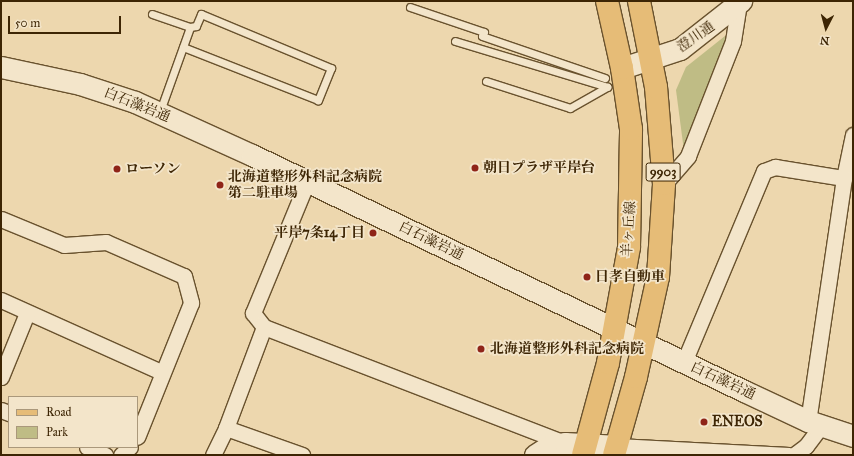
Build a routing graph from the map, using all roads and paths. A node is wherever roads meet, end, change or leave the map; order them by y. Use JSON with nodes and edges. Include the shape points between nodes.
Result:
{"nodes":[{"id":1,"x":607,"y":1,"type":"edge"},
{"id":2,"x":639,"y":1,"type":"edge"},
{"id":3,"x":740,"y":2,"type":"edge"},
{"id":4,"x":410,"y":7,"type":"dead end"},
{"id":5,"x":152,"y":14,"type":"dead end"},
{"id":6,"x":190,"y":26,"type":"junction"},
{"id":7,"x":456,"y":41,"type":"dead end"},
{"id":8,"x":183,"y":47,"type":"junction"},
{"id":9,"x":652,"y":58,"type":"junction"},
{"id":10,"x":1,"y":67,"type":"edge"},
{"id":11,"x":614,"y":73,"type":"junction"},
{"id":12,"x":486,"y":81,"type":"dead end"},
{"id":13,"x":159,"y":113,"type":"junction"},
{"id":14,"x":853,"y":135,"type":"edge"},
{"id":15,"x":844,"y":178,"type":"junction"},
{"id":16,"x":307,"y":182,"type":"junction"},
{"id":17,"x":664,"y":184,"type":"junction"},
{"id":18,"x":1,"y":219,"type":"edge"},
{"id":19,"x":1,"y":300,"type":"edge"},
{"id":20,"x":27,"y":313,"type":"junction"},
{"id":21,"x":264,"y":327,"type":"junction"},
{"id":22,"x":615,"y":330,"type":"junction"},
{"id":23,"x":644,"y":343,"type":"junction"},
{"id":24,"x":684,"y":362,"type":"junction"},
{"id":25,"x":161,"y":372,"type":"junction"},
{"id":26,"x":1,"y":377,"type":"edge"},
{"id":27,"x":814,"y":423,"type":"junction"},
{"id":28,"x":226,"y":428,"type":"junction"},
{"id":29,"x":138,"y":434,"type":"edge"},
{"id":30,"x":853,"y":436,"type":"edge"},
{"id":31,"x":89,"y":448,"type":"edge"},
{"id":32,"x":129,"y":448,"type":"edge"},
{"id":33,"x":578,"y":448,"type":"edge"},
{"id":34,"x":616,"y":450,"type":"edge"},
{"id":35,"x":105,"y":455,"type":"edge"},
{"id":36,"x":121,"y":455,"type":"edge"},
{"id":37,"x":213,"y":455,"type":"edge"},
{"id":38,"x":302,"y":455,"type":"edge"},
{"id":39,"x":535,"y":455,"type":"edge"},
{"id":40,"x":789,"y":455,"type":"edge"},
{"id":41,"x":794,"y":455,"type":"edge"}],
"edges":[{"from":1,"to":11,"type":"main road","name":"羊ヶ丘線","number":"9903"},
{"from":2,"to":9,"type":"main road","number":"9903"},
{"from":3,"to":9,"type":"main road","name":"澄川通","via":[[680,50]]},
{"from":3,"to":17,"type":"street","via":[[733,41],[688,156]]},
{"from":4,"to":11,"type":"lane","via":[[484,32],[482,36]]},
{"from":5,"to":6,"type":"lane"},
{"from":6,"to":8,"type":"lane"},
{"from":6,"to":8,"type":"lane","via":[[196,26],[201,14],[331,68],[318,100]]},
{"from":7,"to":12,"type":"lane","via":[[607,87],[570,108]]},
{"from":8,"to":13,"type":"lane"},
{"from":9,"to":11,"type":"main road","name":"澄川通"},
{"from":9,"to":17,"type":"main road","number":"9903"},
{"from":10,"to":13,"type":"main road","name":"白石藻岩通","via":[[80,84]]},
{"from":11,"to":22,"type":"main road","name":"羊ヶ丘線","number":"9903","via":[[631,129],[632,199],[629,247]]},
{"from":13,"to":16,"type":"main road","name":"白石藻岩通"},
{"from":14,"to":15,"type":"street"},
{"from":15,"to":24,"type":"street","via":[[776,167],[764,171],[748,215]]},
{"from":15,"to":27,"type":"street"},
{"from":16,"to":21,"type":"street","via":[[253,313]]},
{"from":16,"to":22,"type":"main road","name":"白石藻岩通"},
{"from":17,"to":23,"type":"main road","number":"9903","via":[[658,277]]},
{"from":18,"to":25,"type":"street","via":[[64,245],[106,242],[184,276],[191,303]]},
{"from":19,"to":20,"type":"street"},
{"from":20,"to":25,"type":"street"},
{"from":20,"to":26,"type":"street"},
{"from":21,"to":28,"type":"street"},
{"from":21,"to":33,"type":"street"},
{"from":22,"to":23,"type":"main road","name":"白石藻岩通"},
{"from":22,"to":33,"type":"main road","name":"羊ヶ丘線","number":"9903"},
{"from":23,"to":24,"type":"main road","name":"白石藻岩通"},
{"from":23,"to":34,"type":"main road","number":"9903"},
{"from":24,"to":27,"type":"main road","name":"白石藻岩通"},
{"from":25,"to":29,"type":"street"},
{"from":27,"to":30,"type":"main road","name":"白石藻岩通"},
{"from":27,"to":41,"type":"street","via":[[806,446]]},
{"from":28,"to":37,"type":"street"},
{"from":28,"to":38,"type":"street"},
{"from":31,"to":35,"type":"street"},
{"from":32,"to":36,"type":"street"},
{"from":33,"to":34,"type":"main road"},
{"from":33,"to":39,"type":"main road","via":[[549,446]]},
{"from":34,"to":40,"type":"street"}]}
